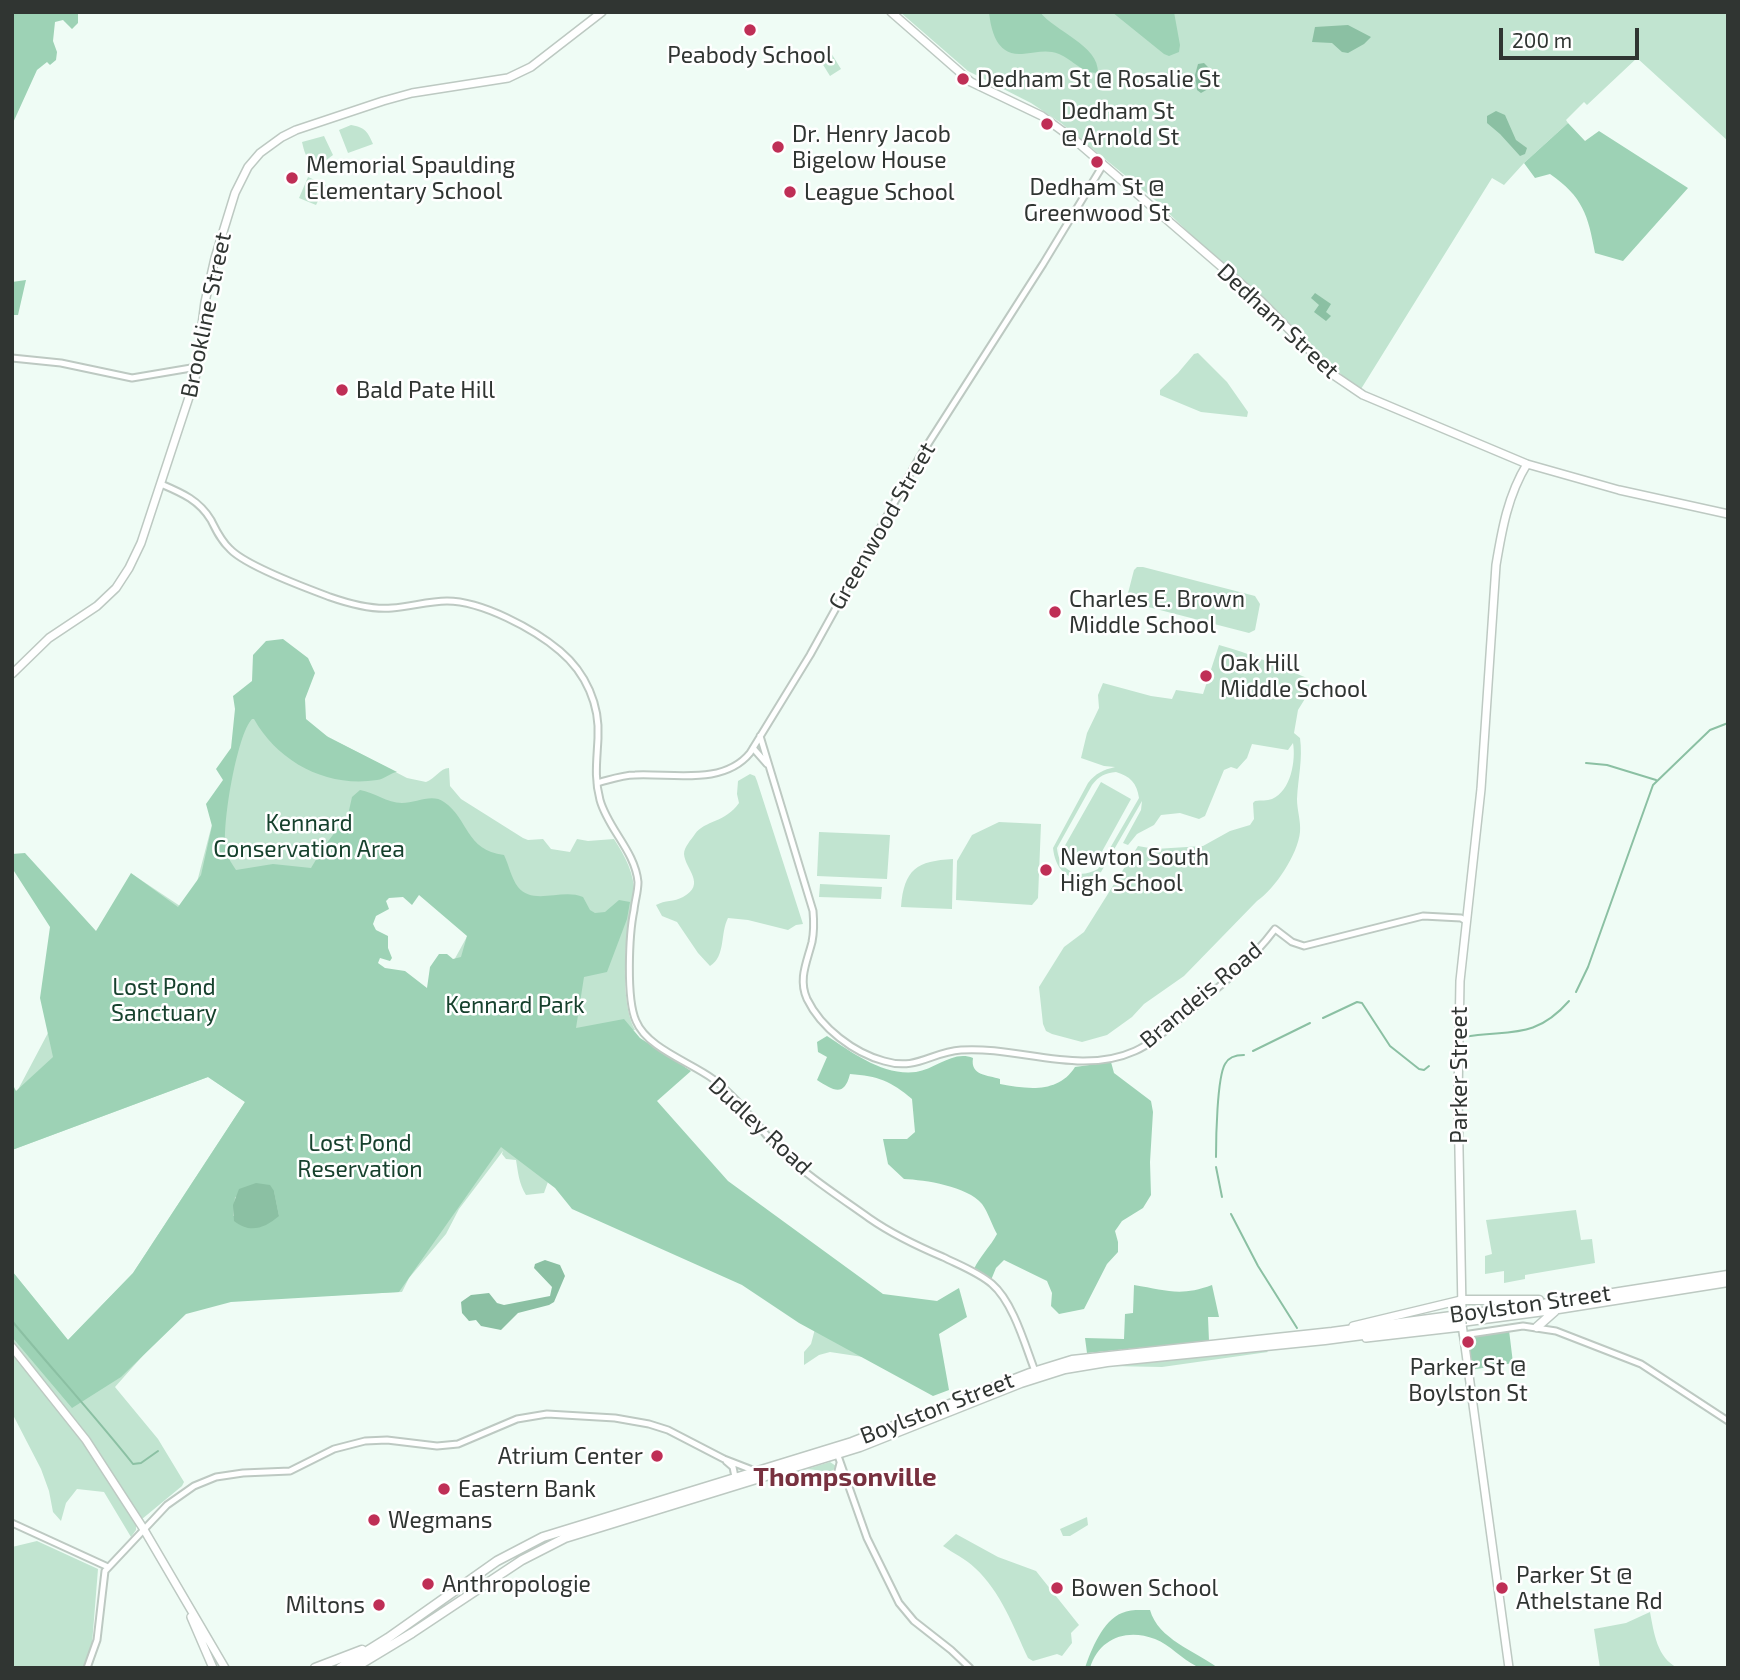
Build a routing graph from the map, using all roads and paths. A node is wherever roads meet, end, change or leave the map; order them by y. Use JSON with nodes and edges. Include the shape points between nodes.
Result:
{"nodes":[{"id":1,"x":602,"y":12,"type":"edge"},
{"id":2,"x":891,"y":12,"type":"edge"},
{"id":3,"x":1103,"y":165,"type":"junction"},
{"id":4,"x":12,"y":358,"type":"edge"},
{"id":5,"x":197,"y":367,"type":"junction"},
{"id":6,"x":1516,"y":460,"type":"junction"},
{"id":7,"x":1527,"y":464,"type":"junction"},
{"id":8,"x":1515,"y":483,"type":"junction"},
{"id":9,"x":161,"y":484,"type":"junction"},
{"id":10,"x":1728,"y":514,"type":"edge"},
{"id":11,"x":12,"y":674,"type":"edge"},
{"id":12,"x":760,"y":736,"type":"junction"},
{"id":13,"x":753,"y":748,"type":"junction"},
{"id":14,"x":767,"y":765,"type":"junction"},
{"id":15,"x":597,"y":783,"type":"junction"},
{"id":16,"x":1466,"y":921,"type":"junction"},
{"id":17,"x":1728,"y":1275,"type":"edge"},
{"id":18,"x":1728,"y":1282,"type":"edge"},
{"id":19,"x":1461,"y":1300,"type":"junction"},
{"id":20,"x":1566,"y":1301,"type":"junction"},
{"id":21,"x":1557,"y":1309,"type":"junction"},
{"id":22,"x":1537,"y":1326,"type":"junction"},
{"id":23,"x":1462,"y":1329,"type":"junction"},
{"id":24,"x":1333,"y":1335,"type":"junction"},
{"id":25,"x":12,"y":1347,"type":"edge"},
{"id":26,"x":1035,"y":1371,"type":"junction"},
{"id":27,"x":1728,"y":1421,"type":"edge"},
{"id":28,"x":838,"y":1454,"type":"junction"},
{"id":29,"x":724,"y":1459,"type":"junction"},
{"id":30,"x":755,"y":1471,"type":"junction"},
{"id":31,"x":735,"y":1477,"type":"junction"},
{"id":32,"x":829,"y":1478,"type":"dead end"},
{"id":33,"x":12,"y":1523,"type":"edge"},
{"id":34,"x":143,"y":1528,"type":"junction"},
{"id":35,"x":108,"y":1567,"type":"junction"},
{"id":36,"x":186,"y":1605,"type":"junction"},
{"id":37,"x":378,"y":1649,"type":"junction"},
{"id":38,"x":87,"y":1668,"type":"edge"},
{"id":39,"x":213,"y":1668,"type":"edge"},
{"id":40,"x":225,"y":1668,"type":"edge"},
{"id":41,"x":315,"y":1668,"type":"edge"},
{"id":42,"x":340,"y":1668,"type":"edge"},
{"id":43,"x":354,"y":1668,"type":"edge"},
{"id":44,"x":361,"y":1668,"type":"edge"},
{"id":45,"x":970,"y":1668,"type":"edge"},
{"id":46,"x":1509,"y":1668,"type":"edge"}],
"edges":[{"from":1,"to":5,"type":"main road","name":"Brookline Street","via":[[508,78],[412,93],[363,107],[296,130],[260,153],[235,193],[215,258]]},
{"from":2,"to":3,"type":"main road","name":"Dedham Street","via":[[971,82],[1042,116]]},
{"from":3,"to":6,"type":"main road","name":"Dedham Street","via":[[1261,302],[1343,382],[1374,401]]},
{"from":3,"to":12,"type":"street","name":"Greenwood Street","via":[[919,458]]},
{"from":4,"to":5,"type":"street","via":[[132,378]]},
{"from":5,"to":9,"type":"main road","name":"Brookline Street"},
{"from":6,"to":7,"type":"main road","name":"Dedham Street"},
{"from":6,"to":8,"type":"main road","name":"Parker Street"},
{"from":7,"to":8,"type":"main road","name":"Parker Street"},
{"from":7,"to":10,"type":"main road","name":"Dedham Street"},
{"from":8,"to":16,"type":"main road","name":"Parker Street","via":[[1496,565],[1481,789]]},
{"from":9,"to":11,"type":"main road","name":"Brookline Street","via":[[141,543],[116,588],[49,638]]},
{"from":9,"to":15,"type":"street","name":"Dudley Road","via":[[201,506],[221,540],[239,557],[303,586],[375,608],[434,601],[466,603],[500,614],[553,646],[569,660],[594,701]]},
{"from":12,"to":13,"type":"street","name":"Greenwood Street"},
{"from":12,"to":14,"type":"street","name":"Brandeis Road"},
{"from":13,"to":14,"type":"street","name":"Brandeis Road"},
{"from":13,"to":15,"type":"street","name":"Greenwood Street","via":[[740,763],[717,773],[633,775]]},
{"from":14,"to":16,"type":"street","name":"Brandeis Road","via":[[813,911],[803,979],[807,998],[838,1036],[881,1061],[909,1065],[961,1050],[1084,1060],[1122,1056],[1188,1012],[1238,970],[1275,929],[1304,946],[1423,916]]},
{"from":15,"to":26,"type":"street","name":"Dudley Road","via":[[602,806],[637,876],[631,994],[641,1030],[713,1079],[796,1164],[864,1214],[992,1284],[1011,1311]]},
{"from":16,"to":19,"type":"main road","name":"Parker Street","via":[[1458,1098]]},
{"from":17,"to":20,"type":"highway","name":"Boylston Street"},
{"from":18,"to":21,"type":"highway","name":"Boylston Street"},
{"from":19,"to":20,"type":"highway"},
{"from":19,"to":23,"type":"main road","name":"Parker Street","bridge":true},
{"from":19,"to":24,"type":"main road","name":"Boylston Street"},
{"from":20,"to":24,"type":"highway","name":"Boylston Street"},
{"from":21,"to":22,"type":"highway"},
{"from":21,"to":24,"type":"highway","name":"Boylston Street"},
{"from":22,"to":23,"type":"street","name":"Boylston Street"},
{"from":22,"to":27,"type":"street","via":[[1641,1364]]},
{"from":23,"to":24,"type":"main road","name":"Boylston Street","via":[[1393,1336]]},
{"from":23,"to":46,"type":"main road","name":"Parker Street"},
{"from":24,"to":26,"type":"highway","name":"Boylston Street","via":[[1097,1356]]},
{"from":24,"to":28,"type":"highway","name":"Boylston Street","via":[[1065,1368]]},
{"from":25,"to":34,"type":"main road","via":[[86,1440]]},
{"from":26,"to":28,"type":"highway","name":"Boylston Street"},
{"from":28,"to":30,"type":"highway","name":"Boylston Street"},
{"from":28,"to":32,"type":"street","via":[[839,1473]]},
{"from":28,"to":37,"type":"highway","name":"Boylston Street","via":[[565,1538]]},
{"from":28,"to":45,"type":"street","via":[[869,1541],[902,1606]]},
{"from":29,"to":30,"type":"street"},
{"from":29,"to":31,"type":"street","via":[[733,1466]]},
{"from":29,"to":34,"type":"street","via":[[649,1424],[547,1413],[451,1445],[359,1441],[295,1470],[206,1480],[175,1499]]},
{"from":30,"to":31,"type":"highway","name":"Boylston Street"},
{"from":31,"to":37,"type":"highway","name":"Boylston Street","via":[[530,1543],[487,1567]]},
{"from":33,"to":35,"type":"street"},
{"from":34,"to":35,"type":"street"},
{"from":34,"to":36,"type":"main road"},
{"from":35,"to":38,"type":"street","via":[[97,1640]]},
{"from":36,"to":39,"type":"main road"},
{"from":36,"to":40,"type":"main road"},
{"from":37,"to":41,"type":"highway"},
{"from":37,"to":42,"type":"highway","name":"Boylston Street"},
{"from":37,"to":43,"type":"highway","name":"Boylston Street"},
{"from":37,"to":44,"type":"highway"}]}
